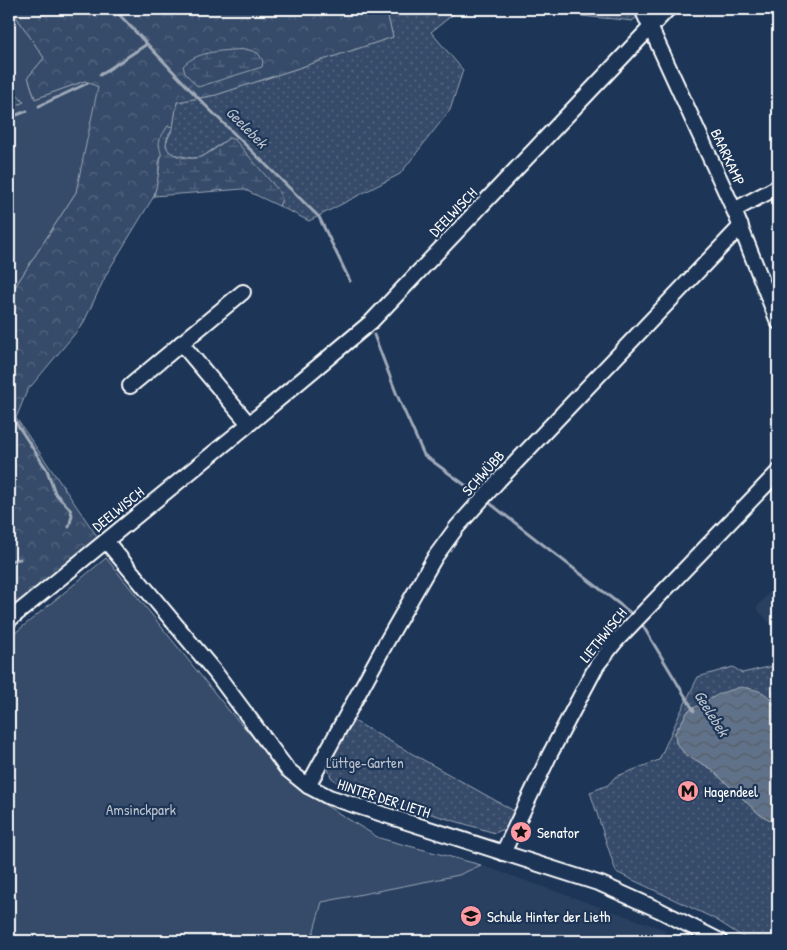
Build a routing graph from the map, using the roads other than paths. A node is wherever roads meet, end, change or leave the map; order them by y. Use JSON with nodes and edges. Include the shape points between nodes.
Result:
{"nodes":[{"id":1,"x":642,"y":9,"type":"edge"},
{"id":2,"x":668,"y":9,"type":"edge"},
{"id":3,"x":650,"y":27,"type":"junction"},
{"id":4,"x":778,"y":187,"type":"edge"},
{"id":5,"x":734,"y":210,"type":"junction"},
{"id":6,"x":741,"y":226,"type":"junction"},
{"id":7,"x":243,"y":292,"type":"dead end"},
{"id":8,"x":778,"y":322,"type":"edge"},
{"id":9,"x":181,"y":343,"type":"junction"},
{"id":10,"x":130,"y":386,"type":"dead end"},
{"id":11,"x":249,"y":424,"type":"junction"},
{"id":12,"x":778,"y":472,"type":"edge"},
{"id":13,"x":106,"y":541,"type":"junction"},
{"id":14,"x":9,"y":620,"type":"edge"},
{"id":15,"x":308,"y":786,"type":"junction"},
{"id":16,"x":503,"y":854,"type":"junction"},
{"id":17,"x":720,"y":941,"type":"edge"}],
"edges":[{"from":1,"to":3,"type":"street","name":"BAARKAMP"},
{"from":2,"to":3,"type":"street","name":"DEELWISCH"},
{"from":3,"to":5,"type":"street","name":"BAARKAMP"},
{"from":3,"to":11,"type":"street","name":"DEELWISCH","via":[[371,322]]},
{"from":4,"to":5,"type":"street"},
{"from":5,"to":6,"type":"street","name":"BAARKAMP"},
{"from":6,"to":8,"type":"street","name":"BAARKAMP"},
{"from":6,"to":15,"type":"street","name":"SCHWÜBB","via":[[457,527],[435,557]]},
{"from":7,"to":9,"type":"street"},
{"from":9,"to":10,"type":"street"},
{"from":9,"to":11,"type":"street"},
{"from":11,"to":13,"type":"street","name":"DEELWISCH"},
{"from":12,"to":16,"type":"street","name":"LIETHWISCH","via":[[622,634],[597,666],[550,754]]},
{"from":13,"to":14,"type":"street","name":"DEELWISCH"},
{"from":13,"to":15,"type":"street","name":"HINTER DER LIETH","via":[[215,672],[278,758]]},
{"from":15,"to":16,"type":"street","name":"HINTER DER LIETH","via":[[329,797]]},
{"from":16,"to":17,"type":"street","name":"HINTER DER LIETH","via":[[619,892]]}]}
